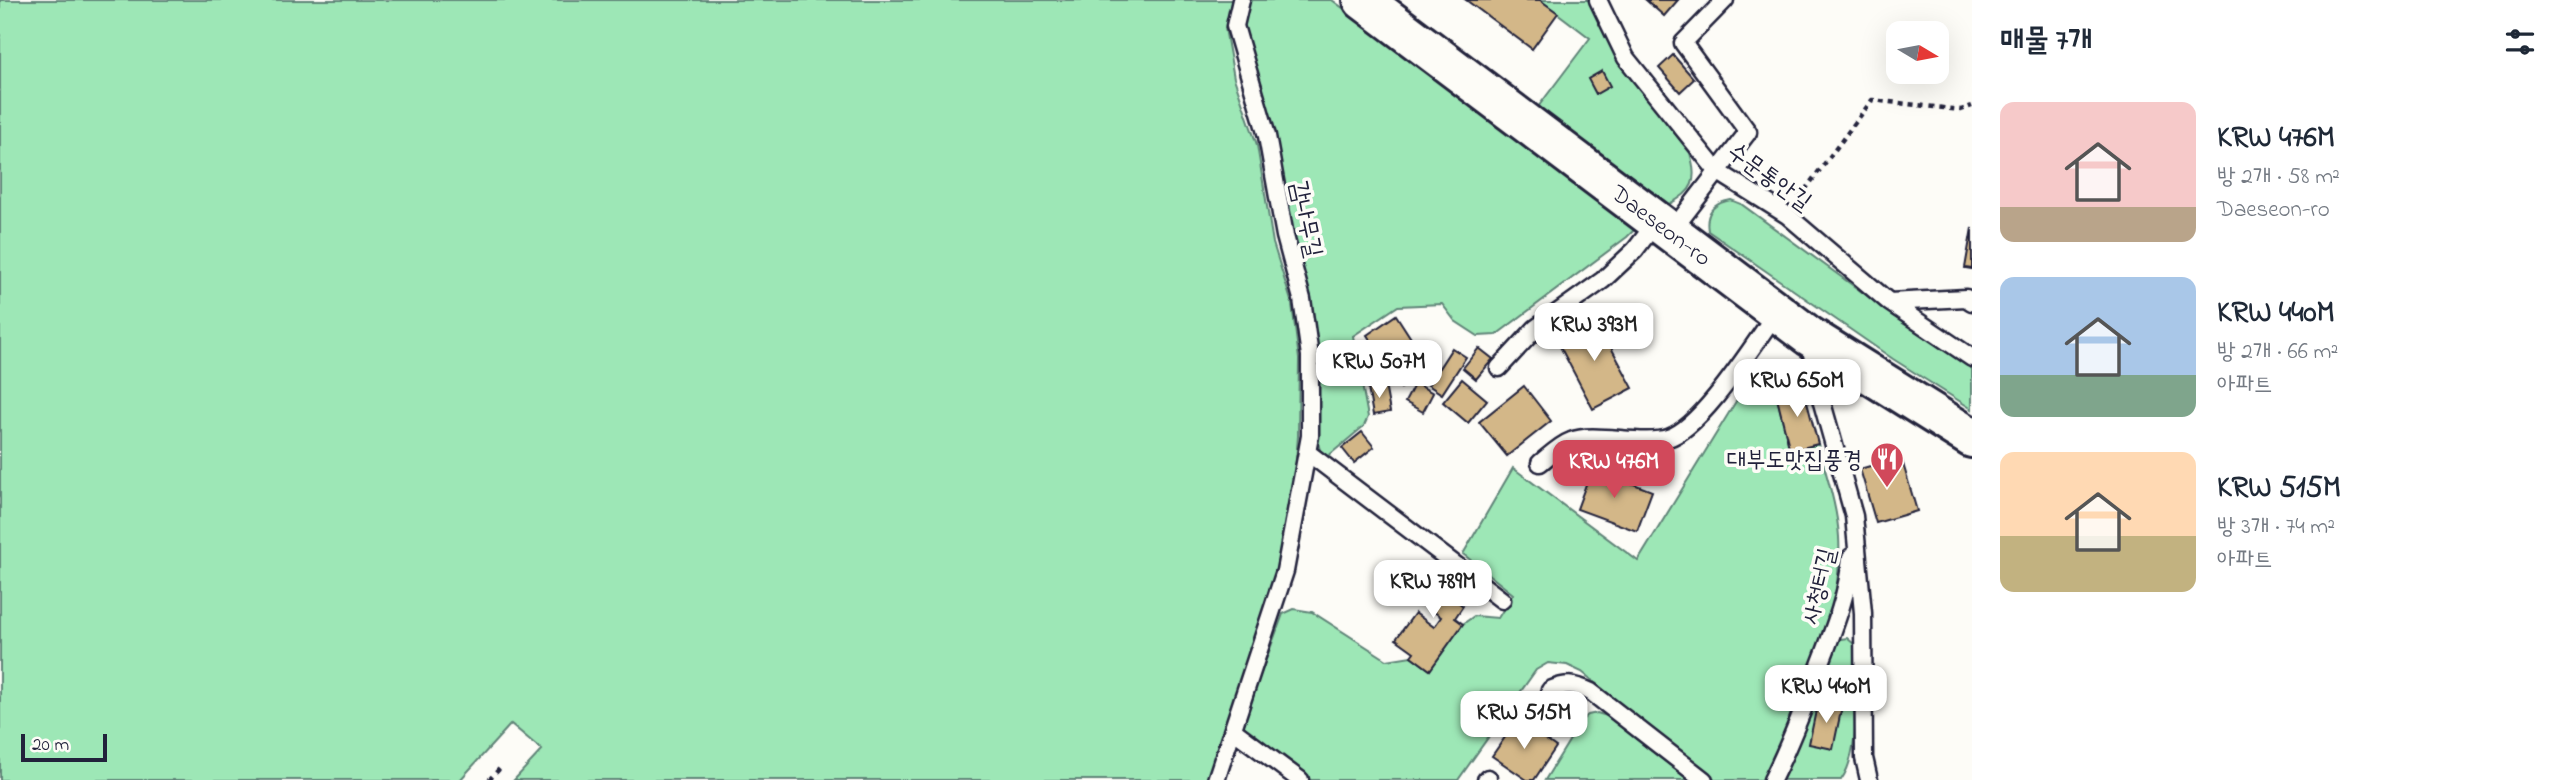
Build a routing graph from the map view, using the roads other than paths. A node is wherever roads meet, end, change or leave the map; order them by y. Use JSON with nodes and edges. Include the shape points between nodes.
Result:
{"nodes":[{"id":1,"x":1241,"y":0,"type":"edge"},
{"id":2,"x":1363,"y":0,"type":"edge"},
{"id":3,"x":1598,"y":0,"type":"edge"},
{"id":4,"x":1725,"y":0,"type":"edge"},
{"id":5,"x":1717,"y":171,"type":"junction"},
{"id":6,"x":1664,"y":227,"type":"junction"},
{"id":7,"x":1888,"y":302,"type":"junction"},
{"id":8,"x":1972,"y":302,"type":"edge"},
{"id":9,"x":1777,"y":312,"type":"junction"},
{"id":10,"x":1809,"y":336,"type":"junction"},
{"id":11,"x":1972,"y":358,"type":"edge"},
{"id":12,"x":1499,"y":368,"type":"dead end"},
{"id":13,"x":1972,"y":438,"type":"edge"},
{"id":14,"x":1307,"y":452,"type":"junction"},
{"id":15,"x":1540,"y":463,"type":"dead end"},
{"id":16,"x":1854,"y":516,"type":"junction"},
{"id":17,"x":1502,"y":600,"type":"dead end"},
{"id":18,"x":1550,"y":690,"type":"dead end"},
{"id":19,"x":1233,"y":730,"type":"junction"},
{"id":20,"x":1864,"y":758,"type":"junction"},
{"id":21,"x":1216,"y":780,"type":"edge"},
{"id":22,"x":1300,"y":780,"type":"edge"},
{"id":23,"x":1704,"y":780,"type":"edge"},
{"id":24,"x":1772,"y":780,"type":"edge"},
{"id":25,"x":1854,"y":780,"type":"edge"},
{"id":26,"x":1869,"y":780,"type":"edge"}],
"edges":[{"from":1,"to":14,"type":"lane","name":"감나무길","via":[[1235,26],[1267,136],[1302,299],[1310,356]]},
{"from":2,"to":6,"type":"street","name":"Daeseon-ro"},
{"from":3,"to":5,"type":"lane","name":"수문통안길","via":[[1626,58]]},
{"from":4,"to":5,"type":"lane","via":[[1683,43],[1748,132]]},
{"from":5,"to":6,"type":"lane"},
{"from":5,"to":7,"type":"lane","name":"수문통안길","via":[[1787,215]]},
{"from":6,"to":9,"type":"street","name":"Daeseon-ro"},
{"from":6,"to":12,"type":"lane","via":[[1536,328]]},
{"from":7,"to":8,"type":"lane","via":[[1966,298]]},
{"from":7,"to":11,"type":"lane","name":"수문통안길"},
{"from":9,"to":10,"type":"street","name":"Daeseon-ro"},
{"from":9,"to":15,"type":"lane","via":[[1714,398],[1670,438],[1571,440]]},
{"from":10,"to":13,"type":"street","name":"Daeseon-ro"},
{"from":10,"to":16,"type":"lane","name":"사청터길","via":[[1817,385]]},
{"from":14,"to":17,"type":"lane"},
{"from":14,"to":19,"type":"lane","name":"감나무길","via":[[1285,571]]},
{"from":16,"to":20,"type":"lane","name":"사청터길","via":[[1863,613]]},
{"from":16,"to":24,"type":"lane","name":"사청터길","via":[[1849,574],[1833,629]]},
{"from":18,"to":23,"type":"lane","via":[[1576,684],[1591,692]]},
{"from":19,"to":21,"type":"lane","name":"감나무길"},
{"from":19,"to":22,"type":"lane"},
{"from":20,"to":25,"type":"lane","name":"사청터길"},
{"from":20,"to":26,"type":"lane","name":"사청터길"}]}
